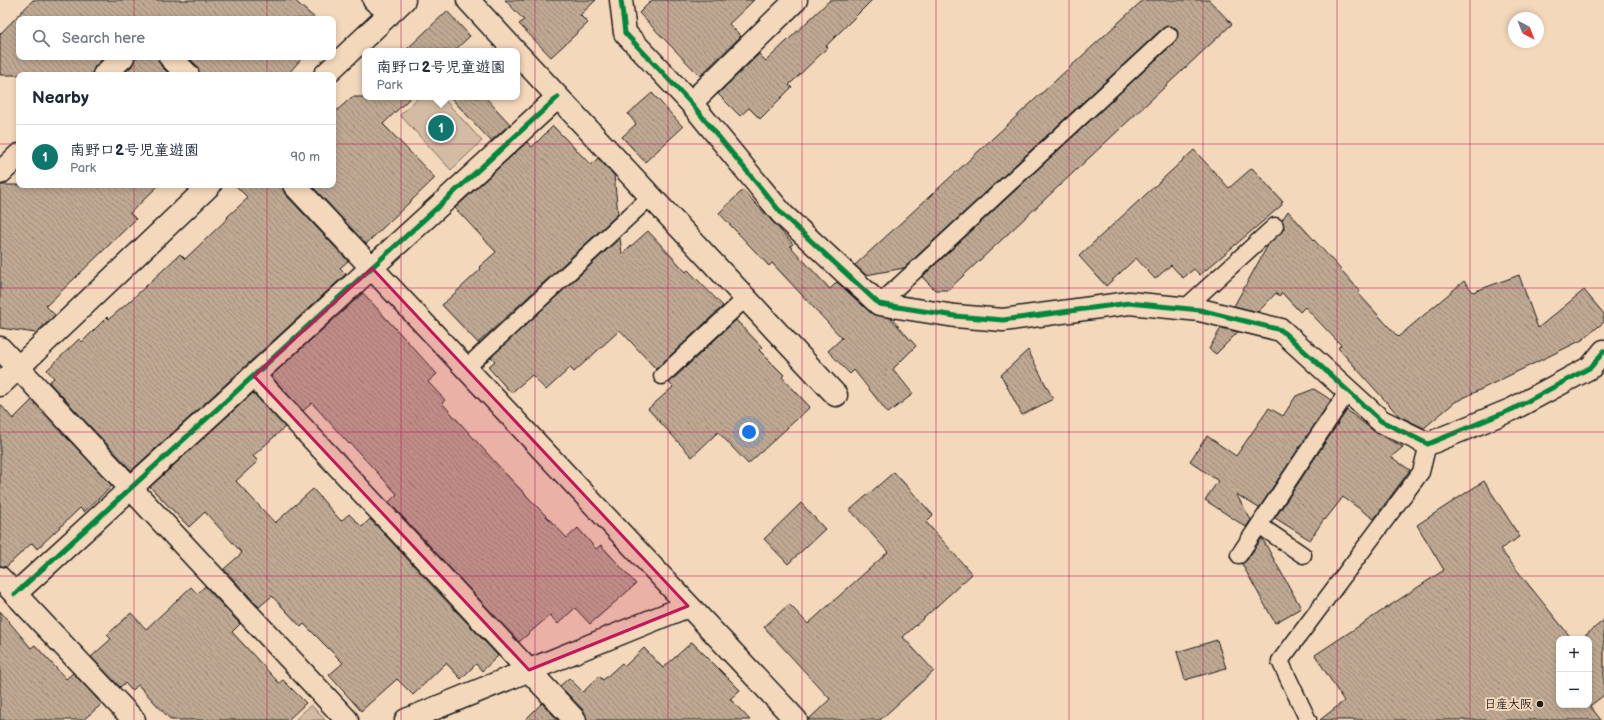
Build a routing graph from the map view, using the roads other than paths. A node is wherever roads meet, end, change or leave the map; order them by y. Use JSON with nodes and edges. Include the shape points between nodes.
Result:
{"nodes":[{"id":1,"x":468,"y":0,"type":"edge"},
{"id":2,"x":622,"y":0,"type":"edge"},
{"id":3,"x":796,"y":0,"type":"edge"},
{"id":4,"x":389,"y":4,"type":"edge"},
{"id":5,"x":1169,"y":35,"type":"dead end"},
{"id":6,"x":512,"y":48,"type":"edge"},
{"id":7,"x":520,"y":56,"type":"edge"},
{"id":8,"x":120,"y":60,"type":"edge"},
{"id":9,"x":173,"y":60,"type":"edge"},
{"id":10,"x":107,"y":72,"type":"edge"},
{"id":11,"x":185,"y":72,"type":"edge"},
{"id":12,"x":328,"y":72,"type":"edge"},
{"id":13,"x":558,"y":97,"type":"junction"},
{"id":14,"x":691,"y":103,"type":"junction"},
{"id":15,"x":16,"y":158,"type":"edge"},
{"id":16,"x":0,"y":173,"type":"edge"},
{"id":17,"x":207,"y":188,"type":"edge"},
{"id":18,"x":297,"y":188,"type":"edge"},
{"id":19,"x":651,"y":196,"type":"junction"},
{"id":20,"x":1275,"y":226,"type":"dead end"},
{"id":21,"x":372,"y":268,"type":"junction"},
{"id":22,"x":746,"y":298,"type":"junction"},
{"id":23,"x":880,"y":304,"type":"junction"},
{"id":24,"x":1185,"y":308,"type":"junction"},
{"id":25,"x":0,"y":348,"type":"edge"},
{"id":26,"x":1604,"y":351,"type":"edge"},
{"id":27,"x":18,"y":367,"type":"junction"},
{"id":28,"x":466,"y":368,"type":"junction"},
{"id":29,"x":254,"y":376,"type":"junction"},
{"id":30,"x":662,"y":376,"type":"dead end"},
{"id":31,"x":0,"y":384,"type":"edge"},
{"id":32,"x":1348,"y":391,"type":"junction"},
{"id":33,"x":836,"y":395,"type":"dead end"},
{"id":34,"x":1428,"y":444,"type":"junction"},
{"id":35,"x":131,"y":488,"type":"junction"},
{"id":36,"x":1259,"y":525,"type":"junction"},
{"id":37,"x":1239,"y":555,"type":"dead end"},
{"id":38,"x":1303,"y":555,"type":"dead end"},
{"id":39,"x":0,"y":578,"type":"edge"},
{"id":40,"x":15,"y":594,"type":"junction"},
{"id":41,"x":688,"y":606,"type":"junction"},
{"id":42,"x":529,"y":670,"type":"junction"},
{"id":43,"x":134,"y":720,"type":"edge"},
{"id":44,"x":347,"y":720,"type":"edge"},
{"id":45,"x":406,"y":720,"type":"edge"},
{"id":46,"x":575,"y":720,"type":"edge"},
{"id":47,"x":796,"y":720,"type":"edge"},
{"id":48,"x":1308,"y":720,"type":"edge"}],
"edges":[{"from":1,"to":6,"type":"street"},
{"from":2,"to":14,"type":"street","via":[[625,33]]},
{"from":3,"to":14,"type":"street"},
{"from":4,"to":12,"type":"street"},
{"from":5,"to":23,"type":"lane"},
{"from":7,"to":13,"type":"street"},
{"from":8,"to":10,"type":"street"},
{"from":9,"to":11,"type":"street"},
{"from":13,"to":19,"type":"street"},
{"from":13,"to":21,"type":"street"},
{"from":14,"to":23,"type":"street","via":[[782,214]]},
{"from":15,"to":16,"type":"street"},
{"from":17,"to":27,"type":"street"},
{"from":18,"to":21,"type":"street"},
{"from":19,"to":22,"type":"street"},
{"from":19,"to":28,"type":"lane"},
{"from":20,"to":24,"type":"lane"},
{"from":21,"to":28,"type":"street"},
{"from":21,"to":29,"type":"street"},
{"from":22,"to":30,"type":"lane"},
{"from":22,"to":33,"type":"street"},
{"from":23,"to":24,"type":"street","via":[[955,316],[1003,320],[1129,304]]},
{"from":24,"to":32,"type":"street","via":[[1281,330]]},
{"from":25,"to":27,"type":"street"},
{"from":26,"to":34,"type":"street","via":[[1591,367],[1514,409]]},
{"from":27,"to":31,"type":"street"},
{"from":27,"to":35,"type":"street"},
{"from":28,"to":41,"type":"street"},
{"from":29,"to":35,"type":"street"},
{"from":29,"to":42,"type":"street"},
{"from":32,"to":34,"type":"street","via":[[1381,421]]},
{"from":32,"to":36,"type":"lane"},
{"from":34,"to":48,"type":"lane","via":[[1421,472],[1280,661]]},
{"from":35,"to":40,"type":"street"},
{"from":35,"to":44,"type":"street"},
{"from":36,"to":37,"type":"lane"},
{"from":36,"to":38,"type":"lane"},
{"from":39,"to":40,"type":"street"},
{"from":40,"to":43,"type":"street"},
{"from":41,"to":42,"type":"street"},
{"from":41,"to":47,"type":"street"},
{"from":42,"to":45,"type":"street"},
{"from":42,"to":46,"type":"street"}]}
